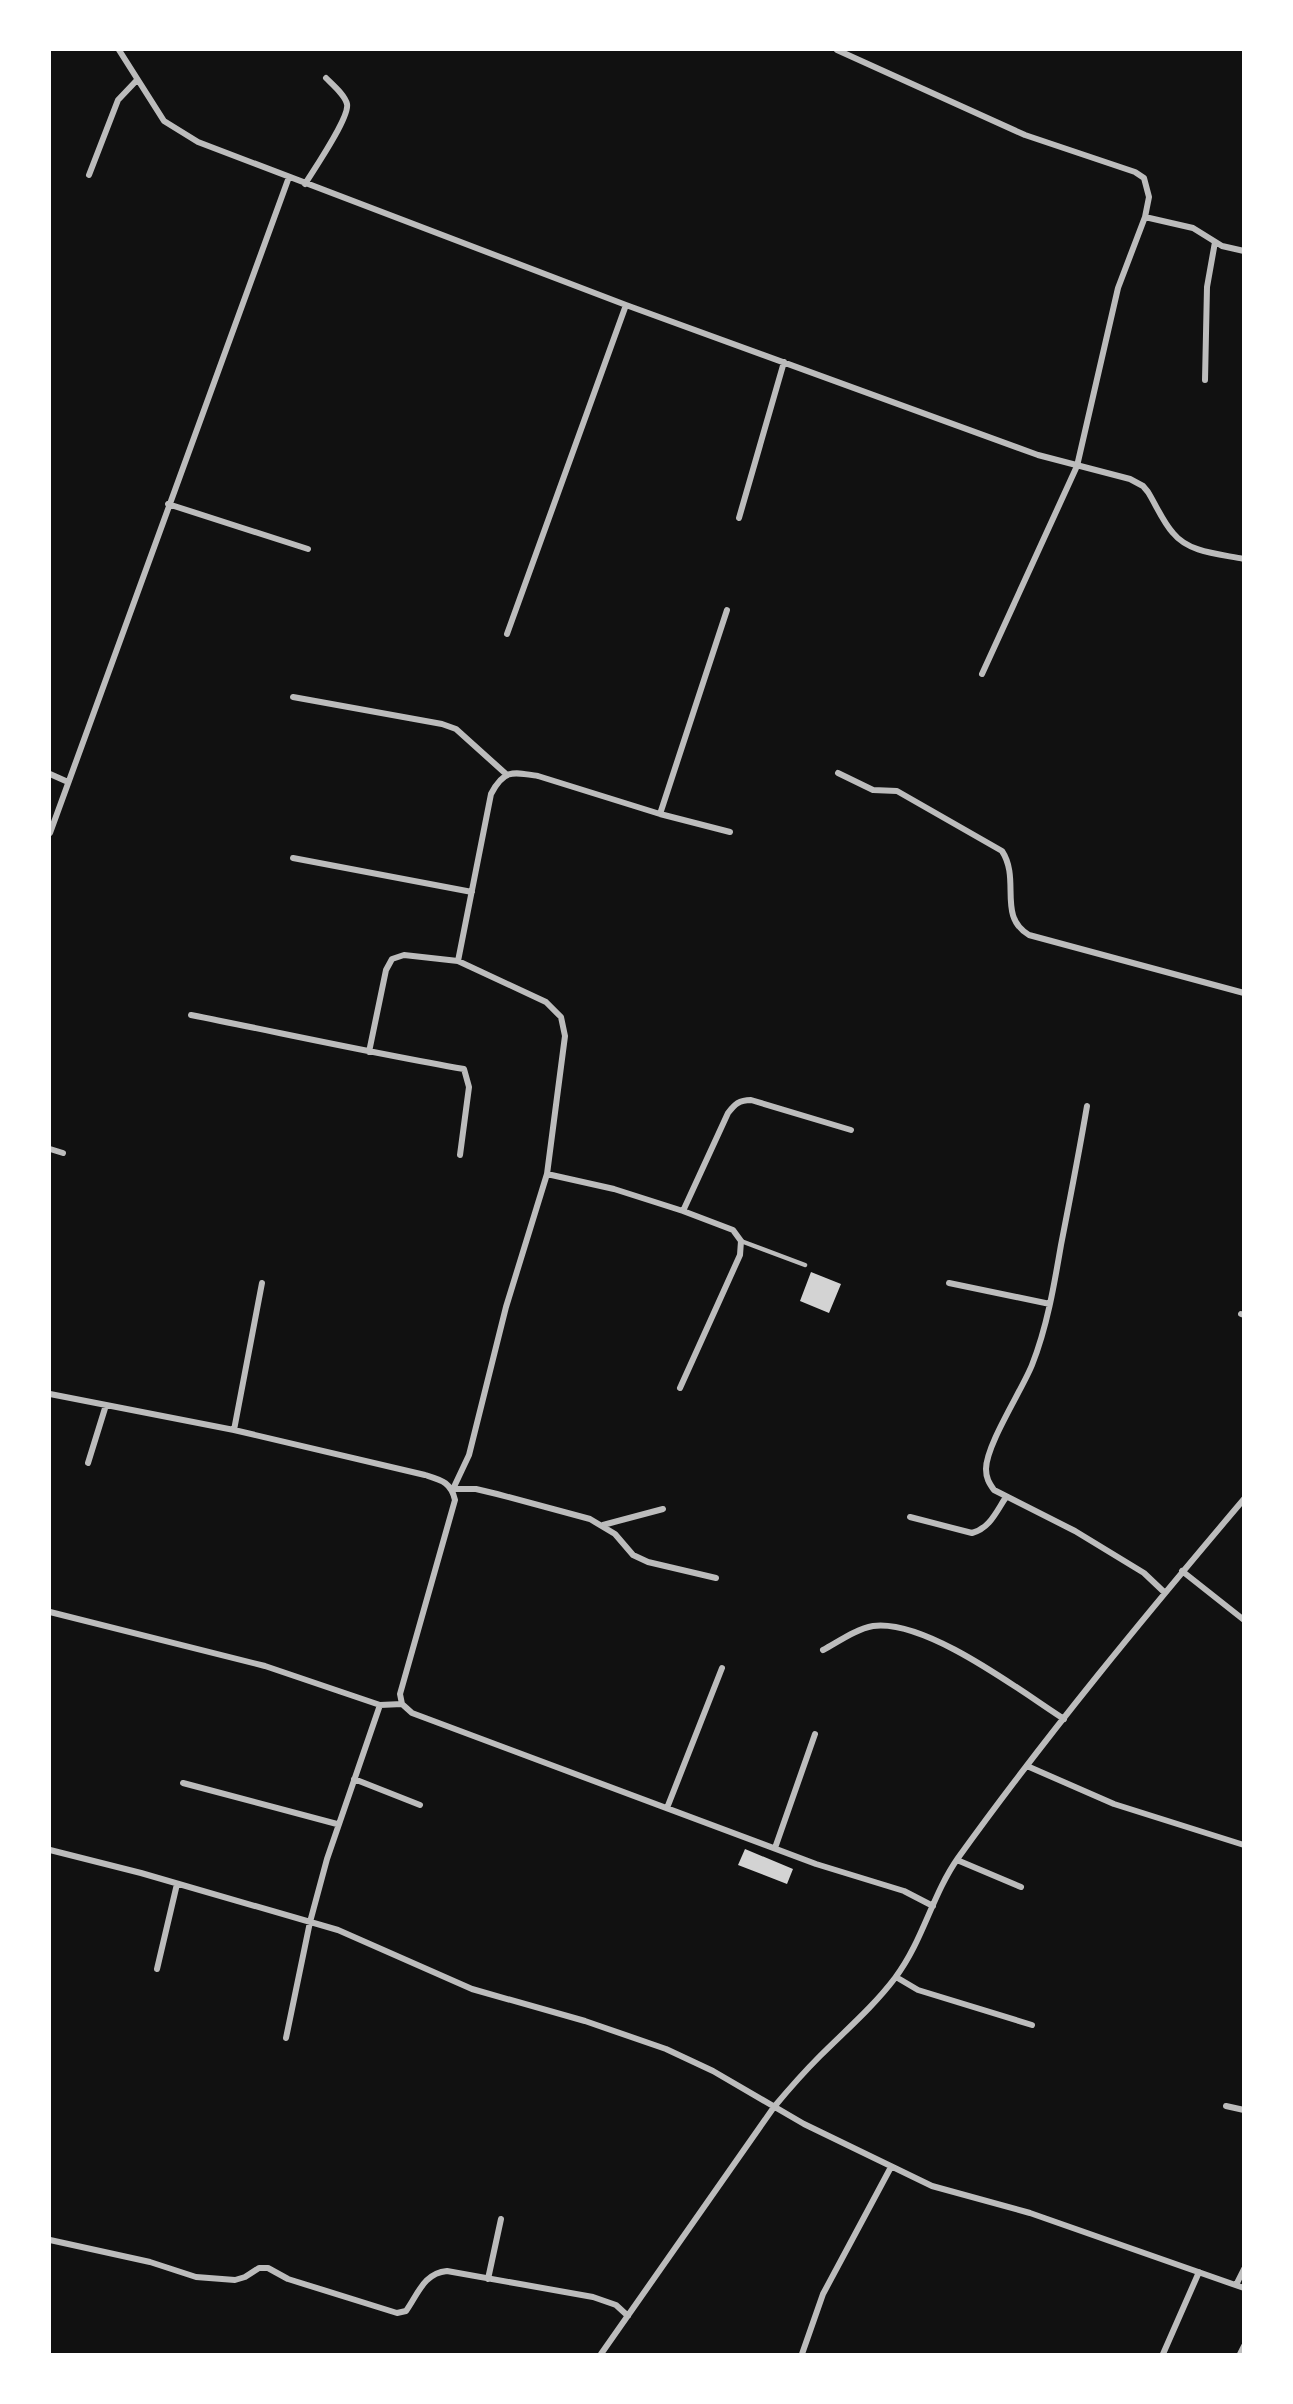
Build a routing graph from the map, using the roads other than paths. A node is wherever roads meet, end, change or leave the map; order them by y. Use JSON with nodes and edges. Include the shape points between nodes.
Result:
{"nodes":[{"id":1,"x":120,"y":50,"type":"edge"},
{"id":2,"x":837,"y":50,"type":"edge"},
{"id":3,"x":327,"y":78,"type":"dead end"},
{"id":4,"x":137,"y":80,"type":"junction"},
{"id":5,"x":89,"y":175,"type":"dead end"},
{"id":6,"x":289,"y":177,"type":"junction"},
{"id":7,"x":305,"y":184,"type":"junction"},
{"id":8,"x":1144,"y":217,"type":"junction"},
{"id":9,"x":1215,"y":242,"type":"junction"},
{"id":10,"x":1244,"y":251,"type":"edge"},
{"id":11,"x":626,"y":305,"type":"junction"},
{"id":12,"x":784,"y":362,"type":"junction"},
{"id":13,"x":1205,"y":380,"type":"dead end"},
{"id":14,"x":1077,"y":466,"type":"junction"},
{"id":15,"x":168,"y":504,"type":"junction"},
{"id":16,"x":739,"y":518,"type":"dead end"},
{"id":17,"x":308,"y":549,"type":"dead end"},
{"id":18,"x":1244,"y":559,"type":"edge"},
{"id":19,"x":728,"y":610,"type":"dead end"},
{"id":20,"x":507,"y":634,"type":"dead end"},
{"id":21,"x":982,"y":674,"type":"dead end"},
{"id":22,"x":293,"y":697,"type":"dead end"},
{"id":23,"x":838,"y":773,"type":"dead end"},
{"id":24,"x":50,"y":774,"type":"edge"},
{"id":25,"x":506,"y":774,"type":"junction"},
{"id":26,"x":68,"y":782,"type":"junction"},
{"id":27,"x":660,"y":814,"type":"junction"},
{"id":28,"x":730,"y":832,"type":"dead end"},
{"id":29,"x":50,"y":833,"type":"edge"},
{"id":30,"x":293,"y":858,"type":"dead end"},
{"id":31,"x":472,"y":892,"type":"junction"},
{"id":32,"x":458,"y":961,"type":"junction"},
{"id":33,"x":1244,"y":993,"type":"edge"},
{"id":34,"x":191,"y":1015,"type":"dead end"},
{"id":35,"x":369,"y":1052,"type":"junction"},
{"id":36,"x":1087,"y":1106,"type":"dead end"},
{"id":37,"x":851,"y":1130,"type":"dead end"},
{"id":38,"x":50,"y":1149,"type":"edge"},
{"id":39,"x":63,"y":1153,"type":"dead end"},
{"id":40,"x":460,"y":1155,"type":"dead end"},
{"id":41,"x":547,"y":1174,"type":"junction"},
{"id":42,"x":683,"y":1211,"type":"junction"},
{"id":43,"x":741,"y":1241,"type":"junction"},
{"id":44,"x":805,"y":1265,"type":"dead end"},
{"id":45,"x":262,"y":1283,"type":"dead end"},
{"id":46,"x":949,"y":1283,"type":"dead end"},
{"id":47,"x":1050,"y":1304,"type":"junction"},
{"id":48,"x":680,"y":1388,"type":"dead end"},
{"id":49,"x":50,"y":1394,"type":"edge"},
{"id":50,"x":106,"y":1405,"type":"junction"},
{"id":51,"x":234,"y":1430,"type":"junction"},
{"id":52,"x":88,"y":1463,"type":"dead end"},
{"id":53,"x":453,"y":1489,"type":"junction"},
{"id":54,"x":1006,"y":1497,"type":"junction"},
{"id":55,"x":1244,"y":1499,"type":"edge"},
{"id":56,"x":663,"y":1509,"type":"dead end"},
{"id":57,"x":910,"y":1517,"type":"dead end"},
{"id":58,"x":603,"y":1525,"type":"junction"},
{"id":59,"x":1182,"y":1571,"type":"junction"},
{"id":60,"x":716,"y":1578,"type":"dead end"},
{"id":61,"x":1164,"y":1592,"type":"junction"},
{"id":62,"x":50,"y":1612,"type":"edge"},
{"id":63,"x":1244,"y":1620,"type":"edge"},
{"id":64,"x":824,"y":1650,"type":"dead end"},
{"id":65,"x":722,"y":1668,"type":"dead end"},
{"id":66,"x":402,"y":1704,"type":"junction"},
{"id":67,"x":380,"y":1705,"type":"junction"},
{"id":68,"x":1064,"y":1719,"type":"junction"},
{"id":69,"x":815,"y":1734,"type":"dead end"},
{"id":70,"x":1027,"y":1766,"type":"junction"},
{"id":71,"x":354,"y":1779,"type":"junction"},
{"id":72,"x":183,"y":1783,"type":"dead end"},
{"id":73,"x":420,"y":1805,"type":"dead end"},
{"id":74,"x":667,"y":1808,"type":"junction"},
{"id":75,"x":337,"y":1824,"type":"junction"},
{"id":76,"x":1244,"y":1845,"type":"edge"},
{"id":77,"x":776,"y":1848,"type":"junction"},
{"id":78,"x":50,"y":1850,"type":"edge"},
{"id":79,"x":957,"y":1860,"type":"junction"},
{"id":80,"x":177,"y":1884,"type":"junction"},
{"id":81,"x":1021,"y":1887,"type":"dead end"},
{"id":82,"x":933,"y":1906,"type":"junction"},
{"id":83,"x":310,"y":1922,"type":"junction"},
{"id":84,"x":157,"y":1969,"type":"dead end"},
{"id":85,"x":896,"y":1977,"type":"junction"},
{"id":86,"x":1032,"y":2025,"type":"dead end"},
{"id":87,"x":286,"y":2038,"type":"dead end"},
{"id":88,"x":1226,"y":2106,"type":"dead end"},
{"id":89,"x":774,"y":2107,"type":"junction"},
{"id":90,"x":1244,"y":2110,"type":"edge"},
{"id":91,"x":891,"y":2167,"type":"junction"},
{"id":92,"x":501,"y":2219,"type":"dead end"},
{"id":93,"x":50,"y":2240,"type":"edge"},
{"id":94,"x":1244,"y":2269,"type":"edge"},
{"id":95,"x":1199,"y":2272,"type":"junction"},
{"id":96,"x":488,"y":2279,"type":"junction"},
{"id":97,"x":1236,"y":2285,"type":"junction"},
{"id":98,"x":1244,"y":2288,"type":"edge"},
{"id":99,"x":628,"y":2316,"type":"junction"},
{"id":100,"x":1244,"y":2346,"type":"edge"},
{"id":101,"x":601,"y":2355,"type":"edge"},
{"id":102,"x":802,"y":2355,"type":"edge"},
{"id":103,"x":1163,"y":2355,"type":"edge"},
{"id":104,"x":1240,"y":2355,"type":"edge"}],
"edges":[{"from":1,"to":4,"type":"street"},
{"from":2,"to":8,"type":"street","via":[[1025,135],[1135,172],[1148,185]]},
{"from":3,"to":7,"type":"street","via":[[347,102],[348,109]]},
{"from":4,"to":5,"type":"street","via":[[118,100]]},
{"from":4,"to":6,"type":"street","via":[[164,121],[175,129],[198,142]]},
{"from":6,"to":7,"type":"street"},
{"from":6,"to":15,"type":"street"},
{"from":7,"to":11,"type":"street"},
{"from":8,"to":9,"type":"street","via":[[1193,228]]},
{"from":8,"to":14,"type":"street","via":[[1118,288]]},
{"from":9,"to":10,"type":"street"},
{"from":9,"to":13,"type":"street","via":[[1207,287]]},
{"from":11,"to":12,"type":"street"},
{"from":11,"to":20,"type":"street"},
{"from":12,"to":14,"type":"street"},
{"from":12,"to":16,"type":"street"},
{"from":14,"to":18,"type":"street","via":[[1143,486],[1181,542]]},
{"from":14,"to":21,"type":"street"},
{"from":15,"to":17,"type":"street"},
{"from":15,"to":26,"type":"street"},
{"from":19,"to":27,"type":"street"},
{"from":22,"to":25,"type":"street","via":[[456,729]]},
{"from":23,"to":33,"type":"street","via":[[873,790],[897,791],[1002,851],[1009,862],[1013,920],[1029,935]]},
{"from":24,"to":26,"type":"street"},
{"from":25,"to":27,"type":"street","via":[[538,776]]},
{"from":25,"to":31,"type":"street","via":[[491,794]]},
{"from":26,"to":29,"type":"street"},
{"from":27,"to":28,"type":"street"},
{"from":30,"to":31,"type":"street"},
{"from":31,"to":32,"type":"street"},
{"from":32,"to":35,"type":"street","via":[[404,955],[392,959],[386,970]]},
{"from":32,"to":41,"type":"street","via":[[546,1002],[561,1017],[565,1036]]},
{"from":34,"to":35,"type":"street"},
{"from":35,"to":40,"type":"street","via":[[464,1069],[469,1087]]},
{"from":36,"to":47,"type":"street"},
{"from":37,"to":42,"type":"street","via":[[742,1100],[728,1113]]},
{"from":38,"to":39,"type":"street"},
{"from":41,"to":42,"type":"street","via":[[622,1191]]},
{"from":41,"to":53,"type":"street","via":[[506,1307],[468,1455]]},
{"from":42,"to":43,"type":"street","via":[[733,1230]]},
{"from":43,"to":44,"type":"lane"},
{"from":43,"to":48,"type":"street","via":[[740,1255]]},
{"from":45,"to":51,"type":"street"},
{"from":46,"to":47,"type":"street"},
{"from":47,"to":54,"type":"street","via":[[1031,1367],[987,1460],[988,1482]]},
{"from":49,"to":50,"type":"street"},
{"from":50,"to":51,"type":"street"},
{"from":50,"to":52,"type":"street"},
{"from":51,"to":53,"type":"street","via":[[425,1475]]},
{"from":53,"to":58,"type":"street","via":[[497,1494]]},
{"from":53,"to":66,"type":"street","via":[[452,1515],[403,1679]]},
{"from":54,"to":57,"type":"street","via":[[988,1525],[972,1533]]},
{"from":54,"to":61,"type":"street","via":[[1075,1531],[1144,1573]]},
{"from":55,"to":59,"type":"street"},
{"from":56,"to":58,"type":"street"},
{"from":58,"to":60,"type":"street","via":[[633,1555]]},
{"from":59,"to":61,"type":"street"},
{"from":59,"to":63,"type":"street"},
{"from":61,"to":68,"type":"street"},
{"from":62,"to":67,"type":"street","via":[[265,1666]]},
{"from":64,"to":68,"type":"street","via":[[860,1630],[891,1626],[957,1651]]},
{"from":65,"to":74,"type":"street"},
{"from":66,"to":67,"type":"street"},
{"from":66,"to":74,"type":"street","via":[[423,1718]]},
{"from":67,"to":71,"type":"street"},
{"from":68,"to":70,"type":"street"},
{"from":69,"to":77,"type":"street"},
{"from":70,"to":76,"type":"street","via":[[1114,1804]]},
{"from":70,"to":79,"type":"street"},
{"from":71,"to":73,"type":"street"},
{"from":71,"to":75,"type":"street"},
{"from":72,"to":75,"type":"street"},
{"from":74,"to":77,"type":"street"},
{"from":75,"to":83,"type":"street"},
{"from":77,"to":82,"type":"street","via":[[904,1891]]},
{"from":78,"to":80,"type":"street"},
{"from":79,"to":81,"type":"street"},
{"from":79,"to":82,"type":"street"},
{"from":80,"to":83,"type":"street"},
{"from":80,"to":84,"type":"street"},
{"from":82,"to":85,"type":"street"},
{"from":83,"to":87,"type":"street"},
{"from":83,"to":89,"type":"street","via":[[361,1939],[472,1989],[666,2049]]},
{"from":85,"to":86,"type":"street","via":[[918,1990]]},
{"from":85,"to":89,"type":"street"},
{"from":88,"to":90,"type":"street"},
{"from":89,"to":91,"type":"street"},
{"from":89,"to":99,"type":"street"},
{"from":91,"to":95,"type":"street","via":[[932,2186],[1030,2213]]},
{"from":91,"to":102,"type":"street","via":[[823,2294]]},
{"from":92,"to":96,"type":"street"},
{"from":93,"to":96,"type":"street","via":[[150,2262],[196,2277],[235,2280],[259,2268],[268,2268],[288,2279],[398,2313],[406,2311],[429,2276],[437,2271]]},
{"from":94,"to":97,"type":"street"},
{"from":95,"to":97,"type":"street"},
{"from":95,"to":103,"type":"street"},
{"from":96,"to":99,"type":"street","via":[[593,2297],[616,2306]]},
{"from":97,"to":98,"type":"street"},
{"from":99,"to":101,"type":"street"},
{"from":100,"to":104,"type":"street"}]}
